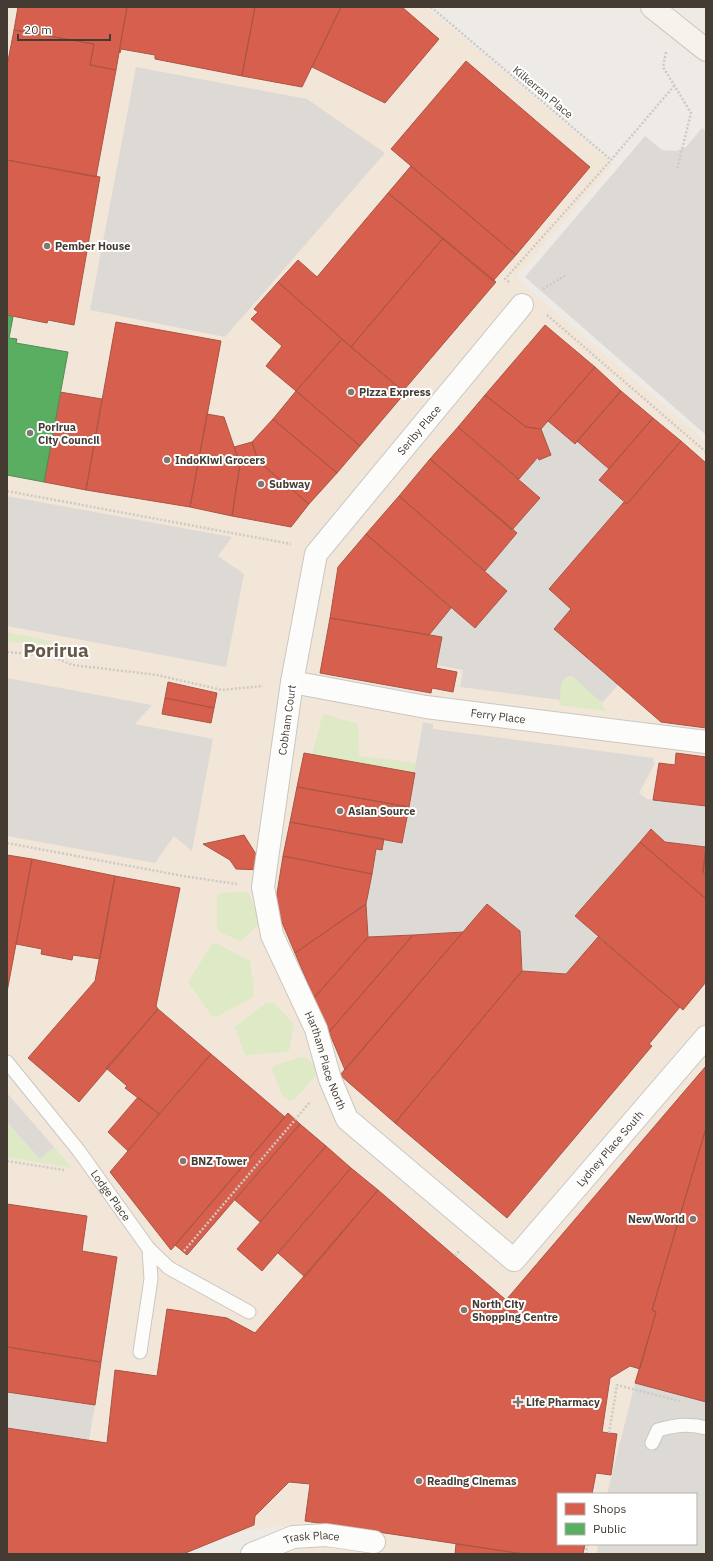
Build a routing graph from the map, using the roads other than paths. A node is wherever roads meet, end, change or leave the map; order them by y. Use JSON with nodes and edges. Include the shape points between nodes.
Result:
{"nodes":[{"id":1,"x":652,"y":7,"type":"edge"},
{"id":2,"x":706,"y":50,"type":"edge"},
{"id":3,"x":522,"y":305,"type":"dead end"},
{"id":4,"x":316,"y":554,"type":"joint"},
{"id":5,"x":292,"y":682,"type":"junction"},
{"id":6,"x":706,"y":742,"type":"edge"},
{"id":7,"x":263,"y":887,"type":"joint"},
{"id":8,"x":706,"y":1037,"type":"edge"},
{"id":9,"x":7,"y":1062,"type":"edge"},
{"id":10,"x":148,"y":1249,"type":"junction"},
{"id":11,"x":514,"y":1260,"type":"joint"},
{"id":12,"x":249,"y":1312,"type":"dead end"},
{"id":13,"x":140,"y":1352,"type":"dead end"},
{"id":14,"x":706,"y":1428,"type":"edge"},
{"id":15,"x":652,"y":1443,"type":"dead end"},
{"id":16,"x":374,"y":1542,"type":"dead end"},
{"id":17,"x":252,"y":1554,"type":"edge"}],
"edges":[{"from":1,"to":2,"type":"street"},
{"from":3,"to":4,"type":"street","name":"Serlby Place"},
{"from":4,"to":5,"type":"street","name":"Cobham Court"},
{"from":5,"to":6,"type":"street","name":"Ferry Place","via":[[426,707]]},
{"from":5,"to":7,"type":"street","name":"Cobham Court"},
{"from":7,"to":11,"type":"street","name":"Hartham Place North","via":[[272,935],[316,1029],[330,1079],[347,1119]]},
{"from":8,"to":11,"type":"street","name":"Lydney Place South"},
{"from":9,"to":10,"type":"lane","name":"Lodge Place","via":[[78,1151]]},
{"from":10,"to":12,"type":"lane","via":[[169,1268]]},
{"from":10,"to":13,"type":"lane","name":"Lodge Place","via":[[151,1279]]},
{"from":14,"to":15,"type":"lane","via":[[696,1425],[674,1425],[658,1430]]},
{"from":16,"to":17,"type":"street","name":"Trask Place","via":[[326,1535],[292,1537]]}]}
